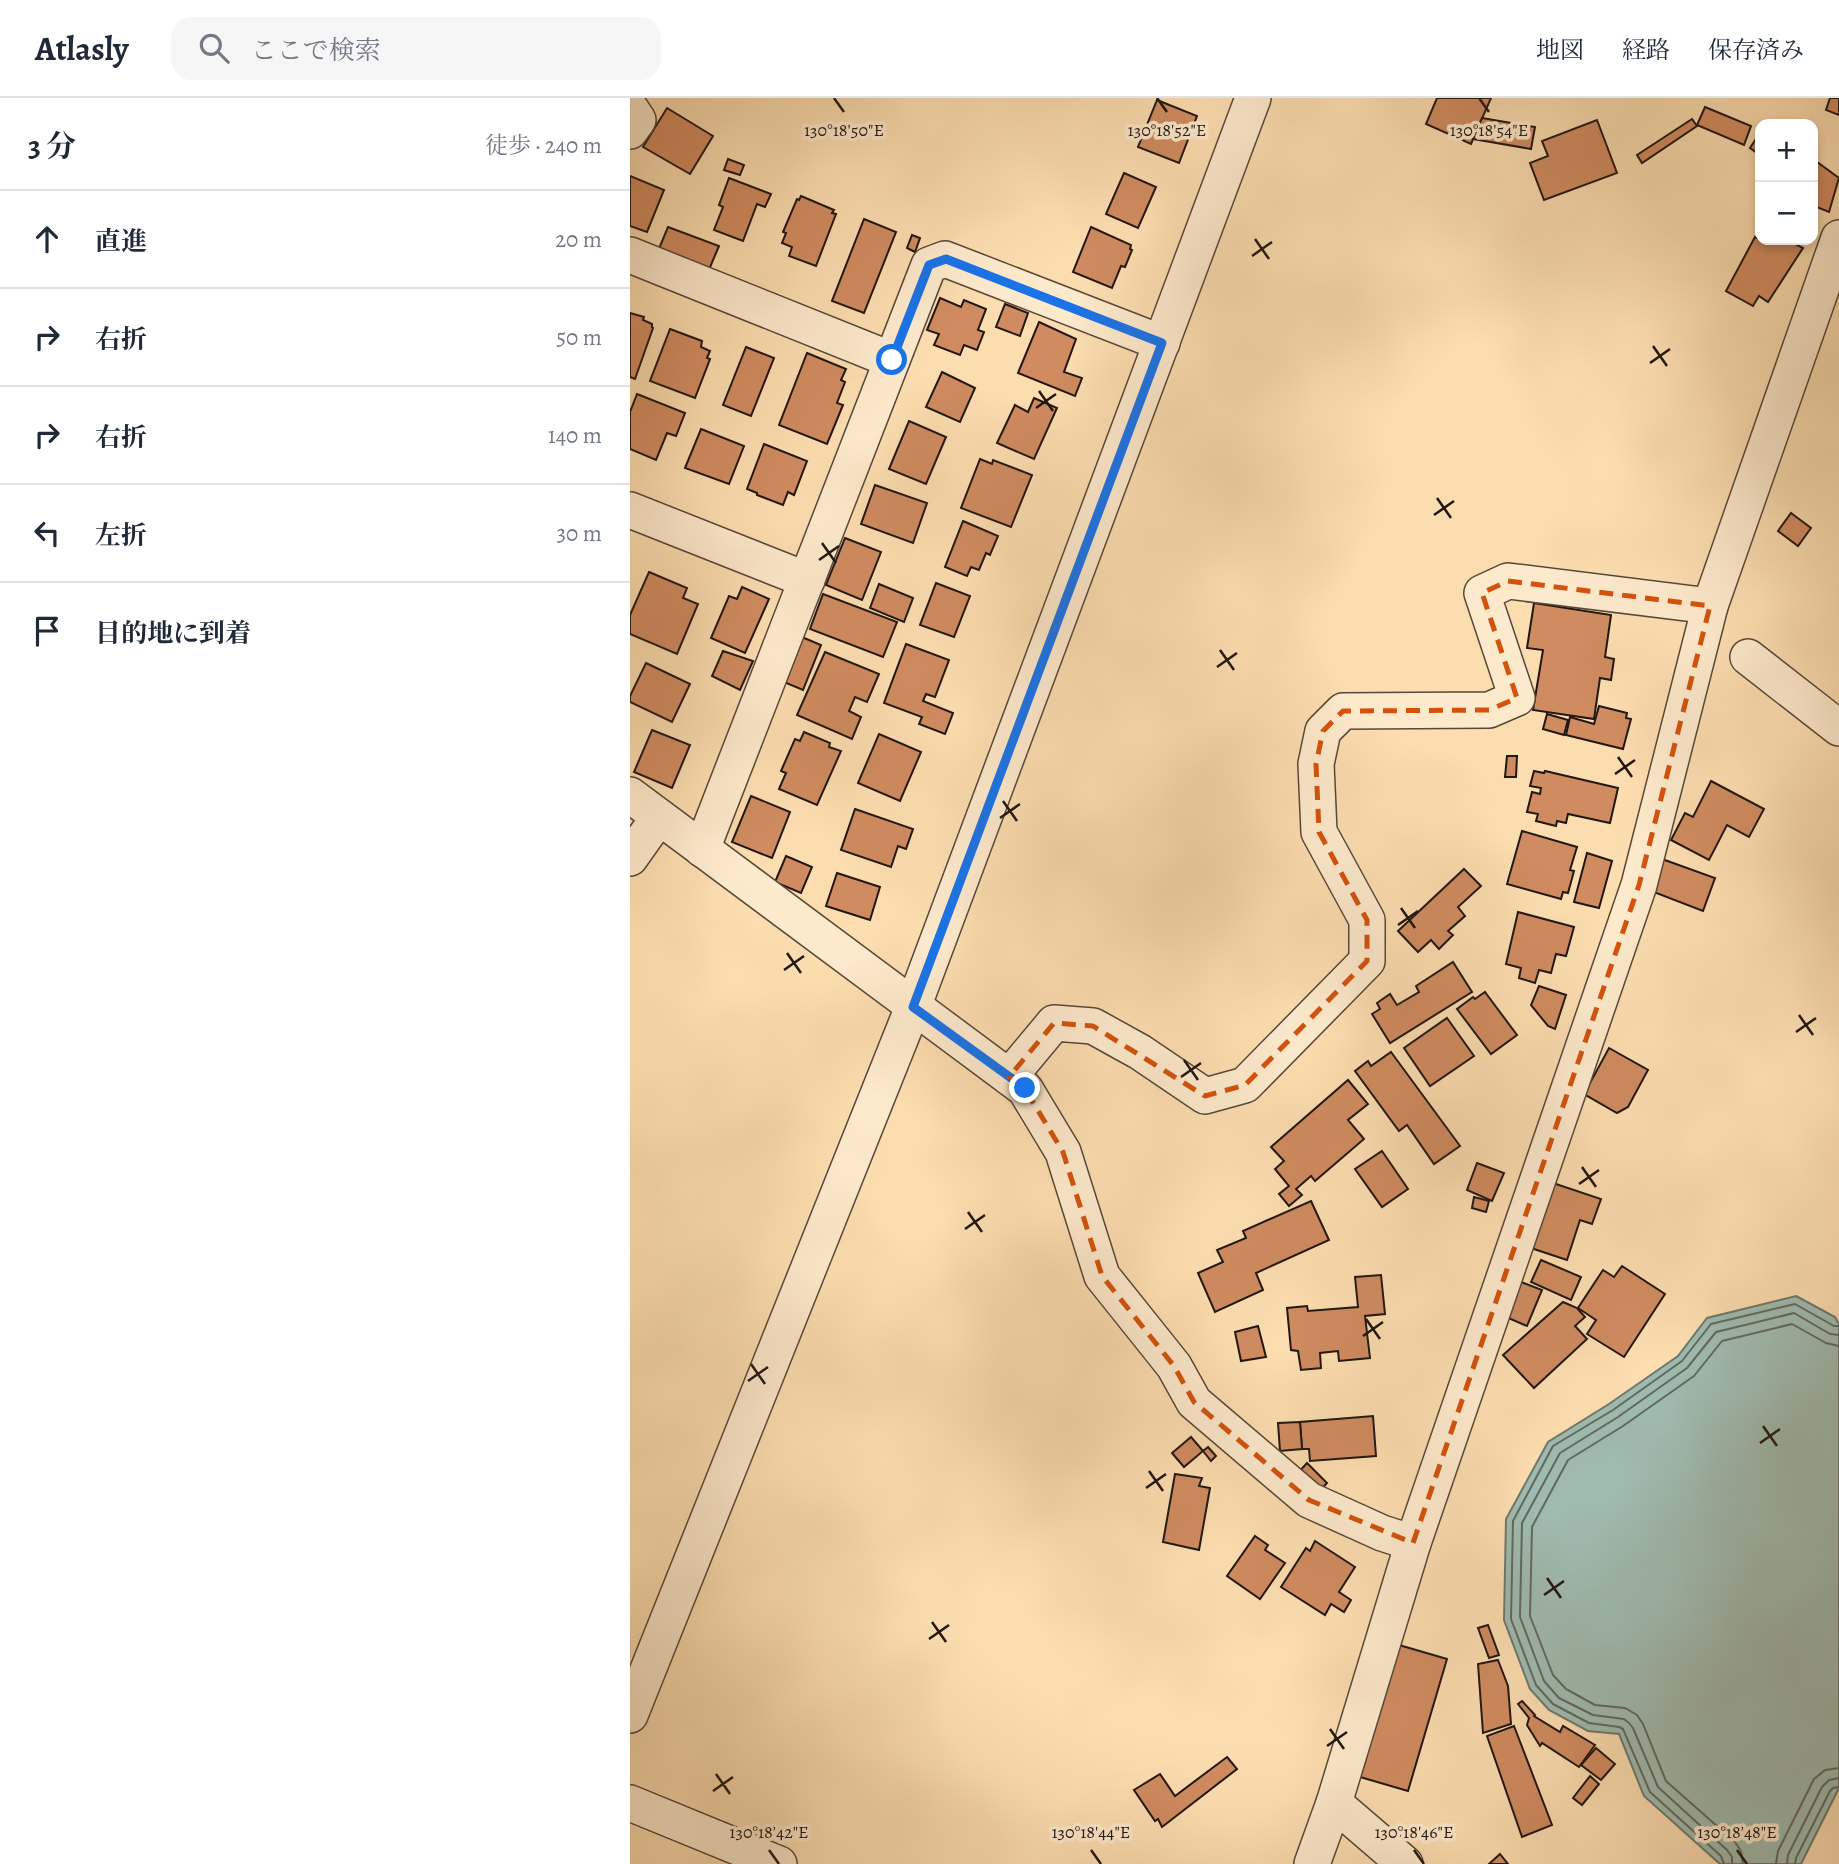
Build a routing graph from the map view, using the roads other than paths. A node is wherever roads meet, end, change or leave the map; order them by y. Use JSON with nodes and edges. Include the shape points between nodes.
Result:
{"nodes":[{"id":1,"x":1254,"y":98,"type":"edge"},
{"id":2,"x":630,"y":108,"type":"edge"},
{"id":3,"x":630,"y":131,"type":"edge"},
{"id":4,"x":1839,"y":238,"type":"edge"},
{"id":5,"x":630,"y":255,"type":"edge"},
{"id":6,"x":1162,"y":343,"type":"junction"},
{"id":7,"x":892,"y":360,"type":"junction"},
{"id":8,"x":630,"y":510,"type":"edge"},
{"id":9,"x":807,"y":580,"type":"junction"},
{"id":10,"x":1710,"y":606,"type":"junction"},
{"id":11,"x":1748,"y":657,"type":"dead end"},
{"id":12,"x":1839,"y":728,"type":"edge"},
{"id":13,"x":630,"y":795,"type":"edge"},
{"id":14,"x":659,"y":817,"type":"junction"},
{"id":15,"x":702,"y":849,"type":"junction"},
{"id":16,"x":630,"y":858,"type":"edge"},
{"id":17,"x":913,"y":1007,"type":"junction"},
{"id":18,"x":1009,"y":1077,"type":"junction"},
{"id":19,"x":1413,"y":1543,"type":"junction"},
{"id":20,"x":630,"y":1715,"type":"edge"},
{"id":21,"x":630,"y":1803,"type":"edge"},
{"id":22,"x":1334,"y":1803,"type":"junction"},
{"id":23,"x":779,"y":1864,"type":"edge"},
{"id":24,"x":1312,"y":1864,"type":"edge"},
{"id":25,"x":1405,"y":1864,"type":"edge"}],
"edges":[{"from":1,"to":6,"type":"street"},
{"from":2,"to":3,"type":"street","via":[[638,120]]},
{"from":4,"to":10,"type":"street"},
{"from":5,"to":7,"type":"street"},
{"from":6,"to":7,"type":"street","via":[[946,259],[929,265]]},
{"from":6,"to":17,"type":"street"},
{"from":7,"to":9,"type":"street"},
{"from":8,"to":9,"type":"street"},
{"from":9,"to":15,"type":"street"},
{"from":10,"to":18,"type":"street","via":[[1508,581],[1482,593],[1517,698],[1489,710],[1343,711],[1323,731],[1316,764],[1320,832],[1367,920],[1367,961],[1245,1085],[1205,1096],[1093,1026],[1054,1023]]},
{"from":10,"to":19,"type":"street","via":[[1639,885]]},
{"from":11,"to":12,"type":"street"},
{"from":13,"to":14,"type":"street"},
{"from":14,"to":15,"type":"street"},
{"from":14,"to":16,"type":"street"},
{"from":15,"to":17,"type":"street"},
{"from":17,"to":18,"type":"street"},
{"from":17,"to":20,"type":"street"},
{"from":18,"to":19,"type":"street","via":[[1025,1088],[1063,1152],[1102,1276],[1174,1366],[1194,1402],[1309,1500]]},
{"from":19,"to":22,"type":"street"},
{"from":21,"to":23,"type":"street"},
{"from":22,"to":24,"type":"street"},
{"from":22,"to":25,"type":"street"}]}
